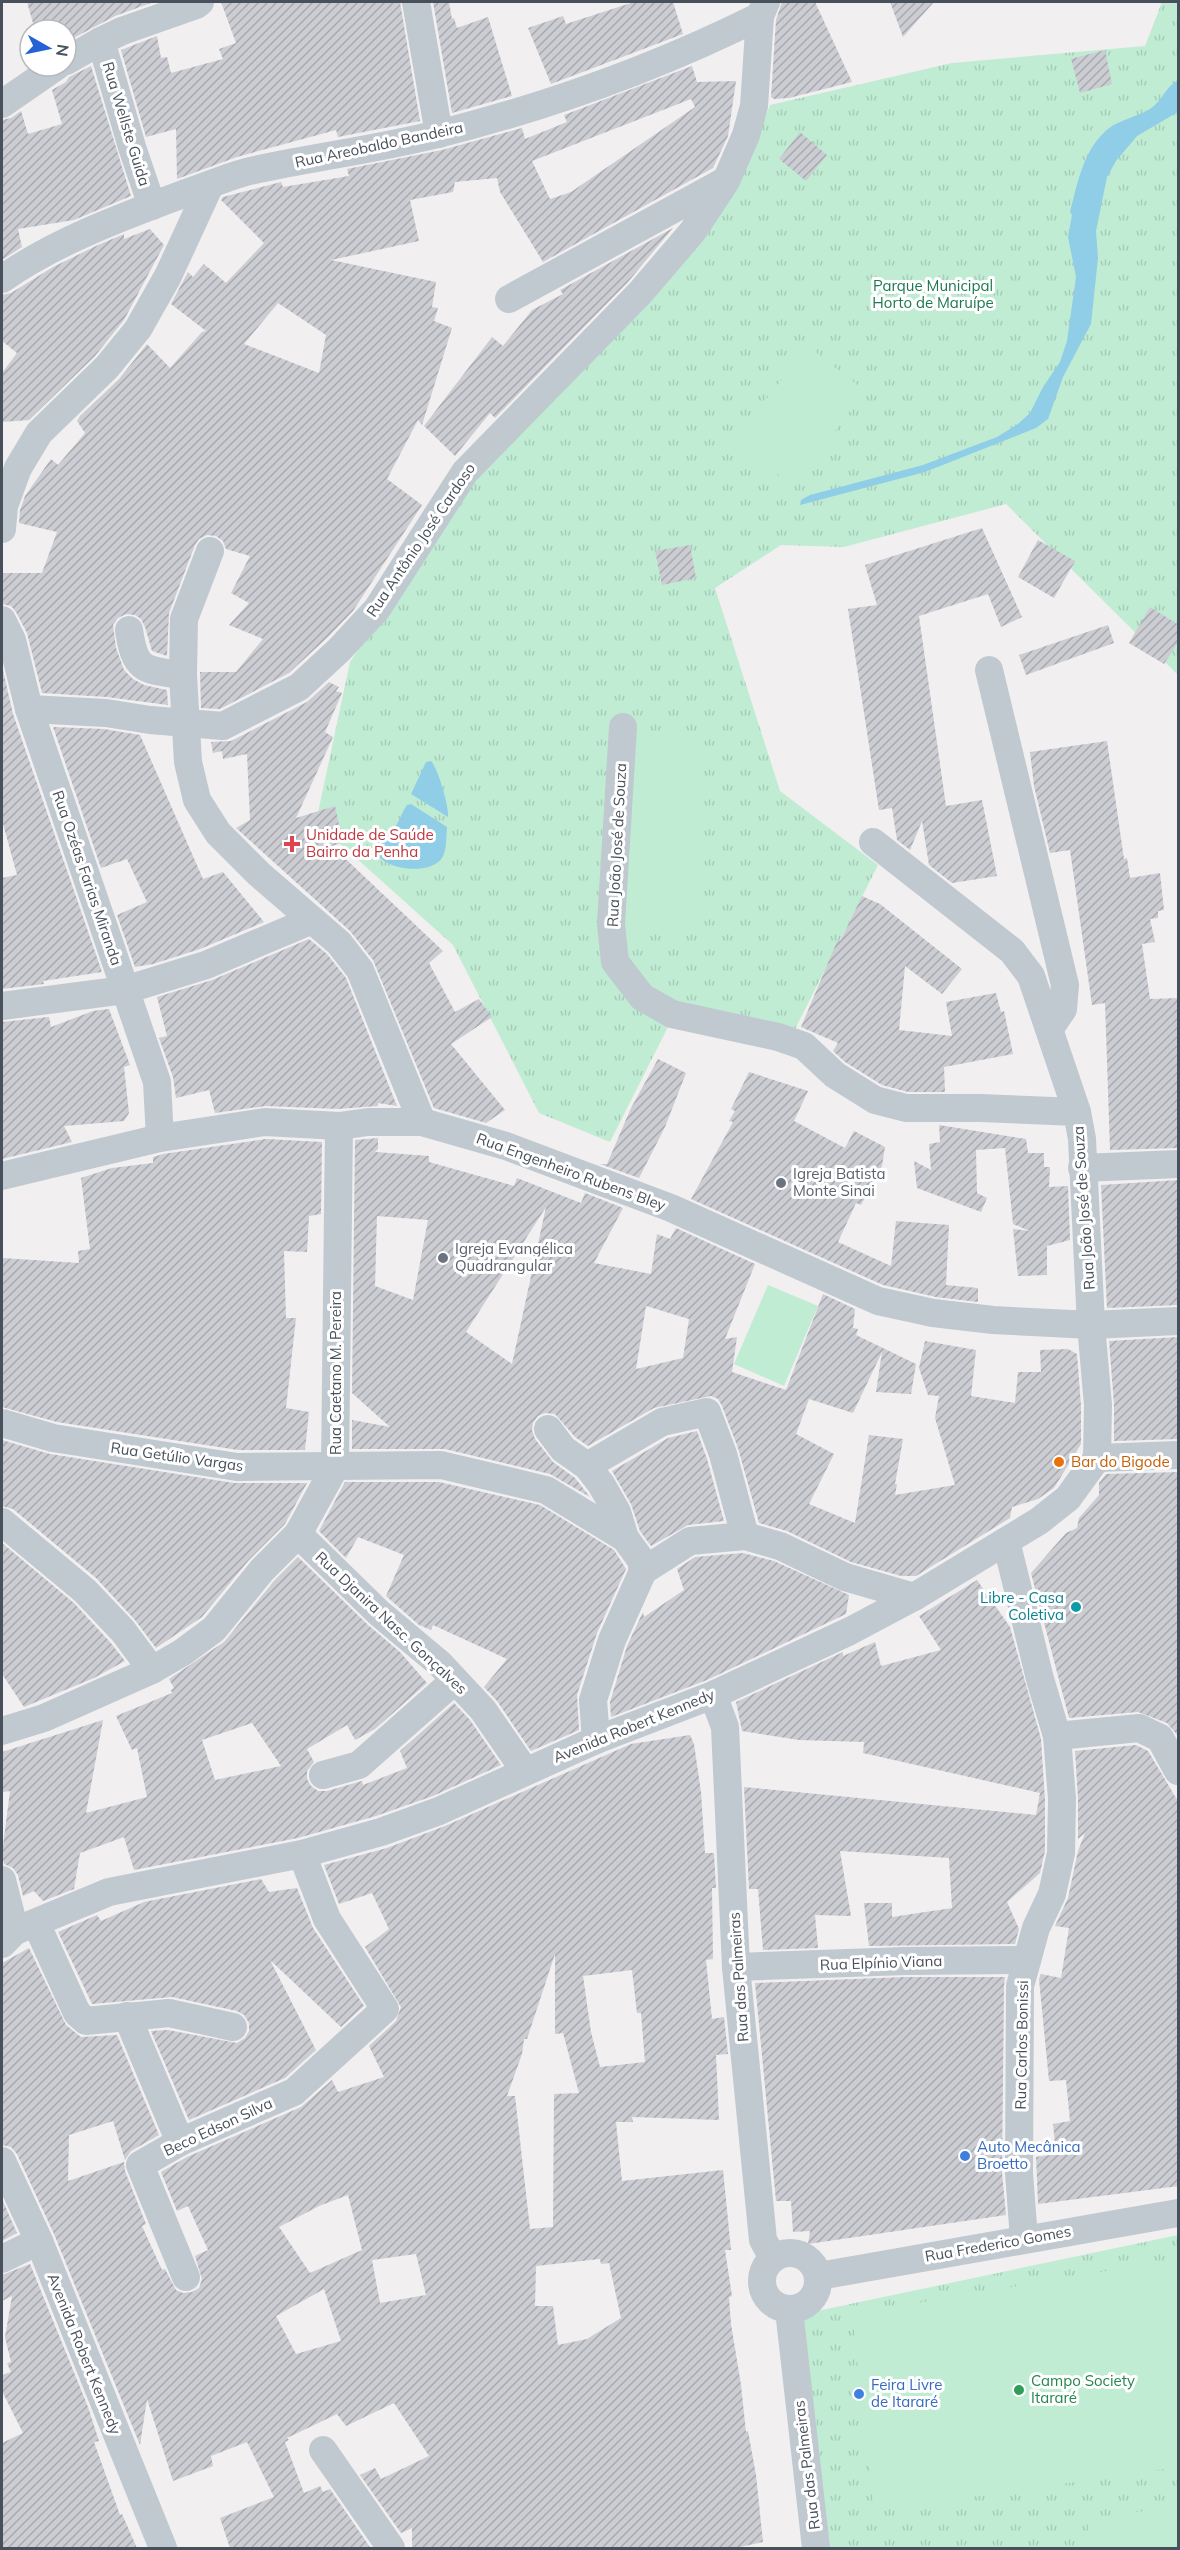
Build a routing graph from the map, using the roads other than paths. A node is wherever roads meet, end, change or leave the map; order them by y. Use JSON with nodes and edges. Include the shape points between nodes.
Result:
{"nodes":[{"id":1,"x":200,"y":2,"type":"edge"},
{"id":2,"x":416,"y":2,"type":"edge"},
{"id":3,"x":763,"y":9,"type":"edge"},
{"id":4,"x":101,"y":41,"type":"junction"},
{"id":5,"x":78,"y":54,"type":"edge"},
{"id":6,"x":40,"y":78,"type":"edge"},
{"id":7,"x":2,"y":104,"type":"edge"},
{"id":8,"x":439,"y":134,"type":"junction"},
{"id":9,"x":726,"y":181,"type":"junction"},
{"id":10,"x":210,"y":184,"type":"junction"},
{"id":11,"x":152,"y":206,"type":"junction"},
{"id":12,"x":2,"y":279,"type":"edge"},
{"id":13,"x":509,"y":299,"type":"dead end"},
{"id":14,"x":2,"y":529,"type":"edge"},
{"id":15,"x":210,"y":551,"type":"dead end"},
{"id":16,"x":2,"y":620,"type":"edge"},
{"id":17,"x":129,"y":630,"type":"dead end"},
{"id":18,"x":989,"y":670,"type":"dead end"},
{"id":19,"x":183,"y":675,"type":"junction"},
{"id":20,"x":29,"y":709,"type":"junction"},
{"id":21,"x":186,"y":723,"type":"junction"},
{"id":22,"x":623,"y":727,"type":"dead end"},
{"id":23,"x":873,"y":842,"type":"dead end"},
{"id":24,"x":312,"y":920,"type":"junction"},
{"id":25,"x":125,"y":990,"type":"junction"},
{"id":26,"x":2,"y":1006,"type":"edge"},
{"id":27,"x":1050,"y":1028,"type":"junction"},
{"id":28,"x":1077,"y":1112,"type":"junction"},
{"id":29,"x":422,"y":1122,"type":"junction"},
{"id":30,"x":339,"y":1126,"type":"junction"},
{"id":31,"x":160,"y":1138,"type":"junction"},
{"id":32,"x":1179,"y":1164,"type":"edge"},
{"id":33,"x":1082,"y":1168,"type":"junction"},
{"id":34,"x":2,"y":1176,"type":"edge"},
{"id":35,"x":1179,"y":1321,"type":"edge"},
{"id":36,"x":1091,"y":1325,"type":"junction"},
{"id":37,"x":2,"y":1423,"type":"edge"},
{"id":38,"x":548,"y":1429,"type":"dead end"},
{"id":39,"x":1179,"y":1455,"type":"edge"},
{"id":40,"x":1096,"y":1458,"type":"junction"},
{"id":41,"x":587,"y":1466,"type":"junction"},
{"id":42,"x":335,"y":1467,"type":"junction"},
{"id":43,"x":2,"y":1522,"type":"edge"},
{"id":44,"x":298,"y":1534,"type":"junction"},
{"id":45,"x":745,"y":1536,"type":"junction"},
{"id":46,"x":626,"y":1538,"type":"junction"},
{"id":47,"x":1005,"y":1540,"type":"junction"},
{"id":48,"x":643,"y":1571,"type":"junction"},
{"id":49,"x":914,"y":1597,"type":"junction"},
{"id":50,"x":152,"y":1670,"type":"junction"},
{"id":51,"x":454,"y":1681,"type":"junction"},
{"id":52,"x":713,"y":1695,"type":"junction"},
{"id":53,"x":2,"y":1731,"type":"edge"},
{"id":54,"x":1057,"y":1736,"type":"junction"},
{"id":55,"x":596,"y":1740,"type":"junction"},
{"id":56,"x":525,"y":1771,"type":"junction"},
{"id":57,"x":1179,"y":1771,"type":"edge"},
{"id":58,"x":323,"y":1775,"type":"dead end"},
{"id":59,"x":302,"y":1854,"type":"junction"},
{"id":60,"x":2,"y":1880,"type":"edge"},
{"id":61,"x":18,"y":1932,"type":"edge"},
{"id":62,"x":1027,"y":1960,"type":"junction"},
{"id":63,"x":736,"y":1967,"type":"junction"},
{"id":64,"x":127,"y":2016,"type":"junction"},
{"id":65,"x":233,"y":2027,"type":"dead end"},
{"id":66,"x":180,"y":2142,"type":"junction"},
{"id":67,"x":2,"y":2161,"type":"edge"},
{"id":68,"x":1179,"y":2213,"type":"edge"},
{"id":69,"x":1024,"y":2239,"type":"junction"},
{"id":70,"x":39,"y":2241,"type":"junction"},
{"id":71,"x":773,"y":2258,"type":"junction"},
{"id":72,"x":2,"y":2259,"type":"edge"},
{"id":73,"x":819,"y":2276,"type":"junction"},
{"id":74,"x":186,"y":2277,"type":"dead end"},
{"id":75,"x":789,"y":2310,"type":"junction"},
{"id":76,"x":324,"y":2450,"type":"dead end"},
{"id":77,"x":809,"y":2547,"type":"edge"},
{"id":78,"x":163,"y":2548,"type":"edge"},
{"id":79,"x":392,"y":2548,"type":"edge"}],
"edges":[{"from":1,"to":4,"type":"street"},
{"from":2,"to":8,"type":"street"},
{"from":3,"to":8,"type":"street","name":"Rua Areobaldo Bandeira","via":[[699,47],[620,78],[535,108]]},
{"from":3,"to":9,"type":"street","name":"Rua Antônio José Cardoso","via":[[754,106]]},
{"from":4,"to":5,"type":"street"},
{"from":4,"to":11,"type":"street","name":"Rua Wellste Guida"},
{"from":6,"to":7,"type":"street"},
{"from":8,"to":10,"type":"street","name":"Rua Areobaldo Bandeira","via":[[248,171]]},
{"from":9,"to":13,"type":"street"},
{"from":9,"to":21,"type":"street","name":"Rua Antônio José Cardoso","via":[[693,231],[640,293],[465,472],[377,609],[339,650],[299,687],[223,726]]},
{"from":10,"to":11,"type":"street","name":"Rua Areobaldo Bandeira"},
{"from":10,"to":14,"type":"street","via":[[168,276],[138,329],[107,367],[39,433],[18,468],[4,506]]},
{"from":11,"to":12,"type":"street","name":"Rua Areobaldo Bandeira","via":[[66,243]]},
{"from":15,"to":19,"type":"street","via":[[184,620]]},
{"from":16,"to":20,"type":"street","name":"Rua Ozéas Farias Miranda","via":[[12,640]]},
{"from":17,"to":19,"type":"street","via":[[140,665],[149,671]]},
{"from":18,"to":27,"type":"street","via":[[1065,985],[1063,1009]]},
{"from":19,"to":21,"type":"street"},
{"from":20,"to":21,"type":"street","name":"Rua Antônio José Cardoso"},
{"from":20,"to":25,"type":"street","name":"Rua Ozéas Farias Miranda"},
{"from":21,"to":24,"type":"street","via":[[188,762],[197,800],[218,832]]},
{"from":22,"to":28,"type":"street","name":"Rua João José de Souza","via":[[611,924],[615,962],[642,997],[672,1014],[804,1046],[835,1075],[875,1100],[906,1108]]},
{"from":23,"to":27,"type":"street","via":[[1012,951],[1031,976]]},
{"from":24,"to":25,"type":"street","via":[[206,965]]},
{"from":24,"to":29,"type":"street","via":[[339,943],[360,970]]},
{"from":25,"to":26,"type":"street"},
{"from":25,"to":31,"type":"street","name":"Rua Ozéas Farias Miranda","via":[[157,1082]]},
{"from":27,"to":28,"type":"street"},
{"from":28,"to":33,"type":"street","name":"Rua João José de Souza"},
{"from":29,"to":30,"type":"street","name":"Rua Engenheiro Rubens Bley"},
{"from":29,"to":36,"type":"street","name":"Rua Engenheiro Rubens Bley","via":[[506,1146],[671,1208],[878,1301],[933,1314]]},
{"from":30,"to":31,"type":"street","name":"Rua Engenheiro Rubens Bley","via":[[265,1122]]},
{"from":30,"to":42,"type":"street","name":"Rua Caetano M. Pereira"},
{"from":31,"to":34,"type":"street","name":"Rua Engenheiro Rubens Bley"},
{"from":32,"to":33,"type":"street"},
{"from":33,"to":36,"type":"street","name":"Rua João José de Souza"},
{"from":35,"to":36,"type":"street","name":"Rua Engenheiro Rubens Bley"},
{"from":36,"to":40,"type":"street","via":[[1098,1405]]},
{"from":37,"to":42,"type":"street","name":"Rua Getúlio Vargas","via":[[53,1438],[237,1467]]},
{"from":38,"to":41,"type":"street","via":[[563,1449]]},
{"from":39,"to":40,"type":"street"},
{"from":40,"to":47,"type":"street","name":"Avenida Robert Kennedy","via":[[1068,1498],[1039,1521]]},
{"from":41,"to":45,"type":"street","via":[[662,1422],[707,1412]]},
{"from":41,"to":46,"type":"street","via":[[601,1484]]},
{"from":42,"to":44,"type":"street","name":"Rua Caetano M. Pereira"},
{"from":42,"to":46,"type":"street","name":"Rua Getúlio Vargas","via":[[441,1465],[546,1490]]},
{"from":43,"to":50,"type":"street","via":[[85,1591],[123,1631]]},
{"from":44,"to":50,"type":"street","name":"Rua Caetano M. Pereira","via":[[262,1570],[214,1629]]},
{"from":44,"to":51,"type":"street","name":"Rua Djanira Nasc. Gonçalves"},
{"from":45,"to":48,"type":"street","via":[[690,1541]]},
{"from":45,"to":49,"type":"street","via":[[780,1546],[845,1577]]},
{"from":46,"to":48,"type":"street","name":"Rua Getúlio Vargas","via":[[641,1560]]},
{"from":47,"to":49,"type":"street","name":"Avenida Robert Kennedy"},
{"from":47,"to":54,"type":"street","name":"Rua Carlos Bonissi"},
{"from":48,"to":55,"type":"street","via":[[612,1640],[593,1700]]},
{"from":49,"to":52,"type":"street","name":"Avenida Robert Kennedy"},
{"from":50,"to":53,"type":"street","name":"Rua Caetano M. Pereira","via":[[44,1718]]},
{"from":51,"to":56,"type":"street","name":"Rua Djanira Nasc. Gonçalves","via":[[483,1710]]},
{"from":51,"to":58,"type":"street","via":[[360,1766]]},
{"from":52,"to":55,"type":"street","name":"Avenida Robert Kennedy"},
{"from":52,"to":63,"type":"street","name":"Rua das Palmeiras","via":[[725,1727]]},
{"from":54,"to":57,"type":"street","via":[[1139,1728],[1160,1738]]},
{"from":54,"to":62,"type":"street","name":"Rua Carlos Bonissi","via":[[1061,1853],[1052,1894]]},
{"from":55,"to":56,"type":"street","name":"Avenida Robert Kennedy"},
{"from":56,"to":59,"type":"street","name":"Avenida Robert Kennedy","via":[[439,1811]]},
{"from":59,"to":61,"type":"street","name":"Avenida Robert Kennedy","via":[[109,1892]]},
{"from":59,"to":66,"type":"street","name":"Beco Edson Silva","via":[[327,1919],[385,2008],[294,2092]]},
{"from":60,"to":61,"type":"street"},
{"from":61,"to":64,"type":"street","via":[[86,2021]]},
{"from":62,"to":63,"type":"street","name":"Rua Elpínio Viana"},
{"from":62,"to":69,"type":"street","name":"Rua Carlos Bonissi","via":[[1020,1986],[1019,2173]]},
{"from":63,"to":71,"type":"street","name":"Rua das Palmeiras","via":[[763,2240]]},
{"from":64,"to":65,"type":"street","via":[[169,2013]]},
{"from":64,"to":66,"type":"street"},
{"from":66,"to":74,"type":"street","name":"Beco Edson Silva","via":[[140,2165]]},
{"from":67,"to":70,"type":"street","name":"Avenida Robert Kennedy"},
{"from":68,"to":69,"type":"street","name":"Rua Frederico Gomes"},
{"from":69,"to":73,"type":"street","name":"Rua Frederico Gomes"},
{"from":70,"to":72,"type":"street"},
{"from":70,"to":78,"type":"street","name":"Avenida Robert Kennedy"},
{"from":71,"to":73,"type":"street","via":[[791,2252],[809,2259]]},
{"from":71,"to":75,"type":"street","via":[[763,2272],[763,2290],[773,2304]]},
{"from":73,"to":75,"type":"street","via":[[817,2293],[806,2306]]},
{"from":75,"to":77,"type":"street","name":"Rua das Palmeiras"},
{"from":76,"to":79,"type":"street"}]}
